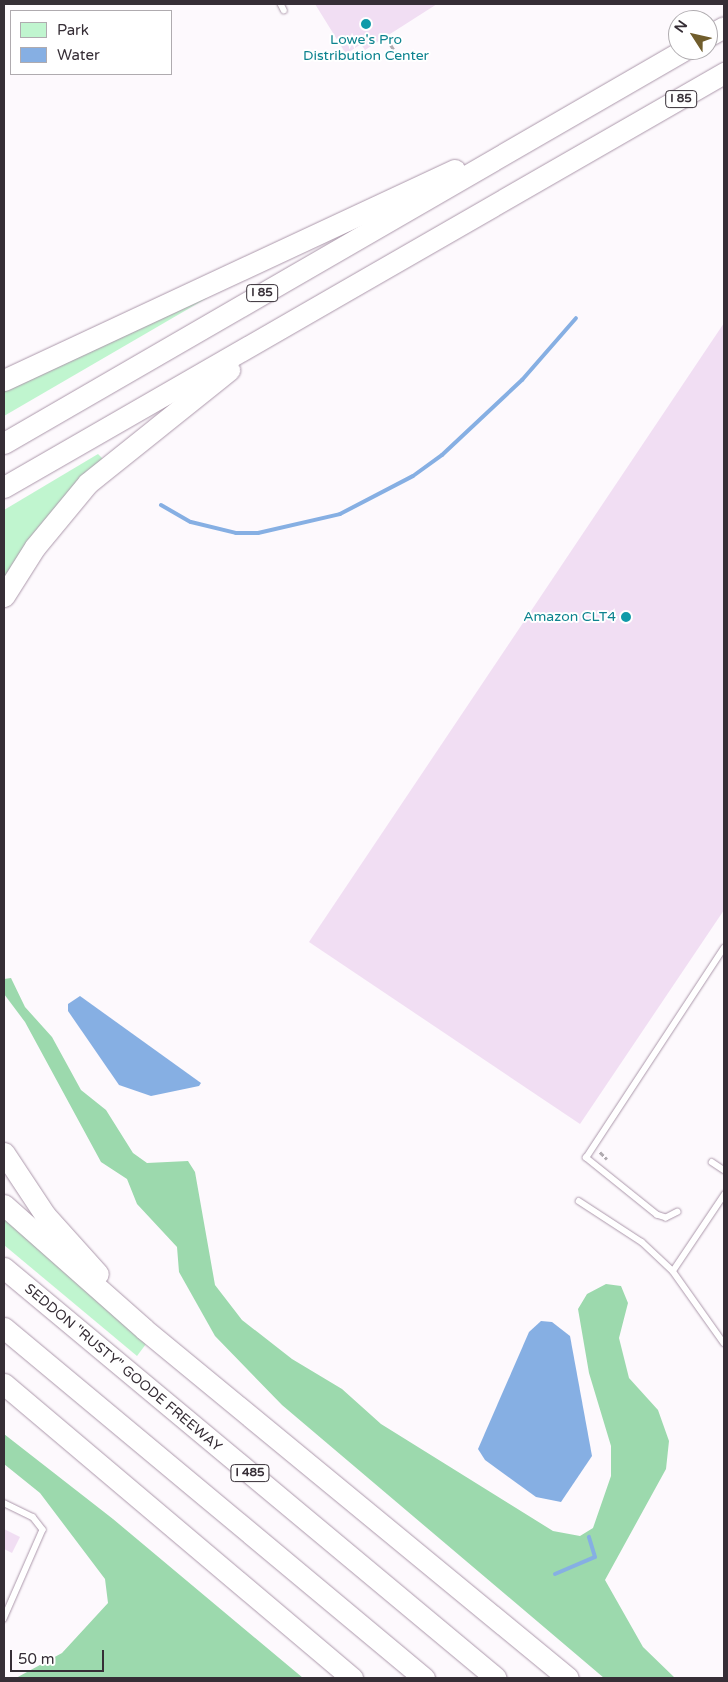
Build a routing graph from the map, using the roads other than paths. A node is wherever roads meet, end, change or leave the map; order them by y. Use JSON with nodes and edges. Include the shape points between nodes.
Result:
{"nodes":[{"id":1,"x":668,"y":59,"type":"edge"},
{"id":2,"x":724,"y":73,"type":"edge"},
{"id":3,"x":521,"y":143,"type":"junction"},
{"id":4,"x":292,"y":318,"type":"junction"},
{"id":5,"x":4,"y":380,"type":"edge"},
{"id":6,"x":4,"y":443,"type":"edge"},
{"id":7,"x":4,"y":487,"type":"edge"},
{"id":8,"x":4,"y":596,"type":"edge"},
{"id":9,"x":724,"y":948,"type":"edge"},
{"id":10,"x":4,"y":1153,"type":"edge"},
{"id":11,"x":712,"y":1162,"type":"dead end"},
{"id":12,"x":724,"y":1170,"type":"edge"},
{"id":13,"x":724,"y":1195,"type":"edge"},
{"id":14,"x":579,"y":1201,"type":"dead end"},
{"id":15,"x":4,"y":1205,"type":"edge"},
{"id":16,"x":678,"y":1212,"type":"dead end"},
{"id":17,"x":4,"y":1268,"type":"edge"},
{"id":18,"x":673,"y":1271,"type":"junction"},
{"id":19,"x":4,"y":1328,"type":"edge"},
{"id":20,"x":144,"y":1329,"type":"junction"},
{"id":21,"x":724,"y":1343,"type":"edge"},
{"id":22,"x":4,"y":1384,"type":"edge"},
{"id":23,"x":4,"y":1400,"type":"edge"},
{"id":24,"x":87,"y":1458,"type":"junction"},
{"id":25,"x":4,"y":1503,"type":"edge"},
{"id":26,"x":4,"y":1619,"type":"edge"},
{"id":27,"x":352,"y":1678,"type":"edge"},
{"id":28,"x":424,"y":1678,"type":"edge"},
{"id":29,"x":496,"y":1678,"type":"edge"},
{"id":30,"x":568,"y":1678,"type":"edge"}],
"edges":[{"from":1,"to":3,"type":"highway","number":"I 85"},
{"from":2,"to":4,"type":"highway","number":"I 85"},
{"from":3,"to":5,"type":"highway","via":[[406,189]]},
{"from":3,"to":6,"type":"highway","number":"I 85"},
{"from":4,"to":7,"type":"highway","number":"I 85"},
{"from":4,"to":8,"type":"highway","via":[[88,483],[35,547]]},
{"from":9,"to":16,"type":"lane","via":[[586,1158],[657,1214],[666,1218]]},
{"from":10,"to":20,"type":"highway","via":[[51,1222],[140,1317]]},
{"from":11,"to":12,"type":"lane"},
{"from":13,"to":18,"type":"lane"},
{"from":14,"to":18,"type":"lane","via":[[642,1242]]},
{"from":15,"to":20,"type":"highway"},
{"from":17,"to":29,"type":"highway","name":"SEDDON \"RUSTY\" GOODE FREEWAY","number":"I 485"},
{"from":18,"to":21,"type":"lane"},
{"from":19,"to":28,"type":"highway"},
{"from":20,"to":30,"type":"highway"},
{"from":22,"to":24,"type":"highway"},
{"from":23,"to":24,"type":"highway"},
{"from":24,"to":27,"type":"highway"},
{"from":25,"to":26,"type":"lane","via":[[33,1517],[43,1530]]}]}
